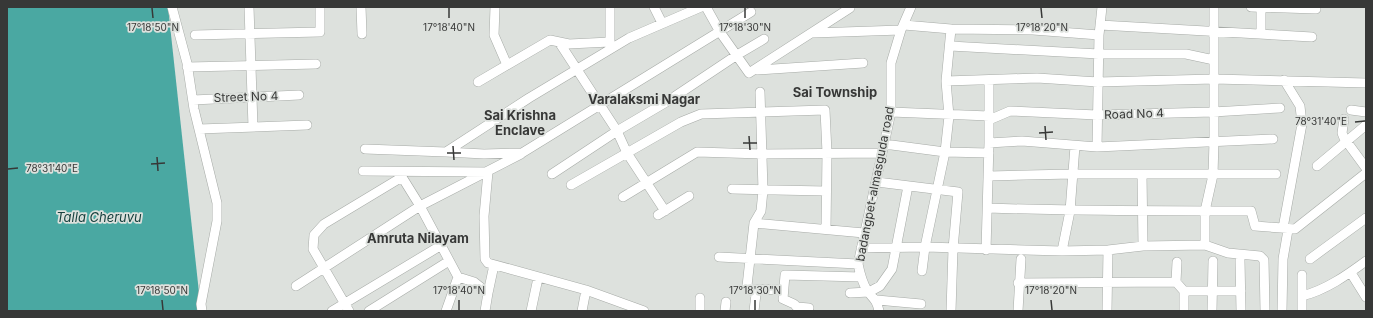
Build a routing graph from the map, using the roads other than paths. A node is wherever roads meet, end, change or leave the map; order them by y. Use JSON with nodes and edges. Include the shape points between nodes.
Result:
{"nodes":[{"id":1,"x":172,"y":7,"type":"edge"},
{"id":2,"x":249,"y":7,"type":"edge"},
{"id":3,"x":320,"y":7,"type":"edge"},
{"id":4,"x":325,"y":7,"type":"edge"},
{"id":5,"x":361,"y":7,"type":"edge"},
{"id":6,"x":495,"y":7,"type":"edge"},
{"id":7,"x":610,"y":7,"type":"edge"},
{"id":8,"x":654,"y":7,"type":"edge"},
{"id":9,"x":701,"y":7,"type":"edge"},
{"id":10,"x":706,"y":7,"type":"edge"},
{"id":11,"x":911,"y":7,"type":"edge"},
{"id":12,"x":1102,"y":7,"type":"edge"},
{"id":13,"x":1214,"y":7,"type":"edge"},
{"id":14,"x":1251,"y":7,"type":"edge"},
{"id":15,"x":1261,"y":7,"type":"edge"},
{"id":16,"x":850,"y":8,"type":"dead end"},
{"id":17,"x":1316,"y":9,"type":"dead end"},
{"id":18,"x":751,"y":12,"type":"dead end"},
{"id":19,"x":662,"y":23,"type":"junction"},
{"id":20,"x":1100,"y":25,"type":"junction"},
{"id":21,"x":903,"y":28,"type":"junction"},
{"id":22,"x":951,"y":29,"type":"junction"},
{"id":23,"x":720,"y":32,"type":"junction"},
{"id":24,"x":250,"y":33,"type":"junction"},
{"id":25,"x":812,"y":33,"type":"junction"},
{"id":26,"x":1215,"y":33,"type":"junction"},
{"id":27,"x":362,"y":34,"type":"dead end"},
{"id":28,"x":1262,"y":34,"type":"junction"},
{"id":29,"x":1099,"y":35,"type":"junction"},
{"id":30,"x":195,"y":36,"type":"dead end"},
{"id":31,"x":1312,"y":37,"type":"dead end"},
{"id":32,"x":764,"y":39,"type":"dead end"},
{"id":33,"x":559,"y":42,"type":"junction"},
{"id":34,"x":610,"y":46,"type":"junction"},
{"id":35,"x":950,"y":46,"type":"junction"},
{"id":36,"x":1099,"y":54,"type":"junction"},
{"id":37,"x":737,"y":55,"type":"junction"},
{"id":38,"x":1214,"y":60,"type":"junction"},
{"id":39,"x":863,"y":63,"type":"dead end"},
{"id":40,"x":316,"y":64,"type":"dead end"},
{"id":41,"x":507,"y":65,"type":"junction"},
{"id":42,"x":251,"y":66,"type":"junction"},
{"id":43,"x":188,"y":67,"type":"junction"},
{"id":44,"x":578,"y":68,"type":"junction"},
{"id":45,"x":756,"y":70,"type":"junction"},
{"id":46,"x":1214,"y":79,"type":"junction"},
{"id":47,"x":989,"y":80,"type":"junction"},
{"id":48,"x":1284,"y":80,"type":"junction"},
{"id":49,"x":946,"y":81,"type":"junction"},
{"id":50,"x":478,"y":82,"type":"dead end"},
{"id":51,"x":1098,"y":82,"type":"junction"},
{"id":52,"x":1366,"y":83,"type":"edge"},
{"id":53,"x":760,"y":92,"type":"dead end"},
{"id":54,"x":299,"y":95,"type":"dead end"},
{"id":55,"x":252,"y":97,"type":"junction"},
{"id":56,"x":193,"y":100,"type":"junction"},
{"id":57,"x":599,"y":104,"type":"junction"},
{"id":58,"x":1280,"y":108,"type":"dead end"},
{"id":59,"x":1351,"y":110,"type":"dead end"},
{"id":60,"x":891,"y":112,"type":"junction"},
{"id":61,"x":1213,"y":112,"type":"junction"},
{"id":62,"x":1366,"y":112,"type":"edge"},
{"id":63,"x":761,"y":113,"type":"junction"},
{"id":64,"x":1097,"y":115,"type":"junction"},
{"id":65,"x":949,"y":116,"type":"junction"},
{"id":66,"x":989,"y":118,"type":"junction"},
{"id":67,"x":1344,"y":119,"type":"dead end"},
{"id":68,"x":308,"y":125,"type":"dead end"},
{"id":69,"x":1366,"y":125,"type":"edge"},
{"id":70,"x":253,"y":127,"type":"junction"},
{"id":71,"x":199,"y":129,"type":"junction"},
{"id":72,"x":618,"y":131,"type":"junction"},
{"id":73,"x":1273,"y":139,"type":"dead end"},
{"id":74,"x":1214,"y":141,"type":"junction"},
{"id":75,"x":1346,"y":141,"type":"junction"},
{"id":76,"x":989,"y":143,"type":"junction"},
{"id":77,"x":884,"y":144,"type":"junction"},
{"id":78,"x":1075,"y":146,"type":"junction"},
{"id":79,"x":1097,"y":146,"type":"junction"},
{"id":80,"x":365,"y":149,"type":"dead end"},
{"id":81,"x":446,"y":152,"type":"junction"},
{"id":82,"x":945,"y":152,"type":"junction"},
{"id":83,"x":522,"y":153,"type":"junction"},
{"id":84,"x":627,"y":153,"type":"junction"},
{"id":85,"x":827,"y":153,"type":"junction"},
{"id":86,"x":989,"y":153,"type":"junction"},
{"id":87,"x":762,"y":154,"type":"junction"},
{"id":88,"x":881,"y":154,"type":"junction"},
{"id":89,"x":1317,"y":166,"type":"dead end"},
{"id":90,"x":1366,"y":168,"type":"edge"},
{"id":91,"x":363,"y":171,"type":"dead end"},
{"id":92,"x":488,"y":172,"type":"junction"},
{"id":93,"x":1366,"y":173,"type":"edge"},
{"id":94,"x":552,"y":174,"type":"dead end"},
{"id":95,"x":1072,"y":174,"type":"junction"},
{"id":96,"x":1142,"y":174,"type":"junction"},
{"id":97,"x":1276,"y":174,"type":"dead end"},
{"id":98,"x":1213,"y":175,"type":"junction"},
{"id":99,"x":988,"y":176,"type":"junction"},
{"id":100,"x":877,"y":182,"type":"junction"},
{"id":101,"x":646,"y":184,"type":"junction"},
{"id":102,"x":571,"y":185,"type":"dead end"},
{"id":103,"x":908,"y":186,"type":"junction"},
{"id":104,"x":732,"y":189,"type":"dead end"},
{"id":105,"x":938,"y":189,"type":"junction"},
{"id":106,"x":763,"y":190,"type":"junction"},
{"id":107,"x":826,"y":191,"type":"junction"},
{"id":108,"x":689,"y":196,"type":"dead end"},
{"id":109,"x":623,"y":197,"type":"dead end"},
{"id":110,"x":420,"y":206,"type":"junction"},
{"id":111,"x":988,"y":208,"type":"junction"},
{"id":112,"x":1142,"y":210,"type":"junction"},
{"id":113,"x":1070,"y":211,"type":"junction"},
{"id":114,"x":1205,"y":211,"type":"junction"},
{"id":115,"x":1366,"y":218,"type":"edge"},
{"id":116,"x":754,"y":223,"type":"junction"},
{"id":117,"x":826,"y":229,"type":"junction"},
{"id":118,"x":1285,"y":229,"type":"junction"},
{"id":119,"x":864,"y":233,"type":"junction"},
{"id":120,"x":1205,"y":245,"type":"junction"},
{"id":121,"x":440,"y":246,"type":"junction"},
{"id":122,"x":1143,"y":246,"type":"junction"},
{"id":123,"x":925,"y":247,"type":"junction"},
{"id":124,"x":861,"y":248,"type":"junction"},
{"id":125,"x":897,"y":248,"type":"junction"},
{"id":126,"x":952,"y":249,"type":"junction"},
{"id":127,"x":986,"y":250,"type":"junction"},
{"id":128,"x":1108,"y":250,"type":"junction"},
{"id":129,"x":1062,"y":251,"type":"junction"},
{"id":130,"x":719,"y":257,"type":"dead end"},
{"id":131,"x":751,"y":257,"type":"junction"},
{"id":132,"x":1020,"y":259,"type":"dead end"},
{"id":133,"x":1310,"y":259,"type":"dead end"},
{"id":134,"x":1240,"y":260,"type":"dead end"},
{"id":135,"x":449,"y":261,"type":"junction"},
{"id":136,"x":1213,"y":261,"type":"dead end"},
{"id":137,"x":1366,"y":261,"type":"edge"},
{"id":138,"x":1176,"y":262,"type":"dead end"},
{"id":139,"x":858,"y":264,"type":"junction"},
{"id":140,"x":494,"y":265,"type":"junction"},
{"id":141,"x":325,"y":267,"type":"junction"},
{"id":142,"x":922,"y":271,"type":"dead end"},
{"id":143,"x":1351,"y":273,"type":"junction"},
{"id":144,"x":1302,"y":275,"type":"dead end"},
{"id":145,"x":458,"y":277,"type":"junction"},
{"id":146,"x":861,"y":277,"type":"junction"},
{"id":147,"x":538,"y":278,"type":"junction"},
{"id":148,"x":1108,"y":282,"type":"junction"},
{"id":149,"x":1176,"y":282,"type":"junction"},
{"id":150,"x":1018,"y":283,"type":"junction"},
{"id":151,"x":296,"y":286,"type":"dead end"},
{"id":152,"x":752,"y":289,"type":"junction"},
{"id":153,"x":586,"y":290,"type":"junction"},
{"id":154,"x":783,"y":290,"type":"junction"},
{"id":155,"x":1184,"y":291,"type":"junction"},
{"id":156,"x":1212,"y":291,"type":"junction"},
{"id":157,"x":1241,"y":291,"type":"junction"},
{"id":158,"x":869,"y":292,"type":"junction"},
{"id":159,"x":488,"y":293,"type":"junction"},
{"id":160,"x":850,"y":293,"type":"dead end"},
{"id":161,"x":1302,"y":296,"type":"junction"},
{"id":162,"x":1366,"y":297,"type":"edge"},
{"id":163,"x":700,"y":298,"type":"dead end"},
{"id":164,"x":877,"y":300,"type":"junction"},
{"id":165,"x":921,"y":304,"type":"dead end"},
{"id":166,"x":347,"y":307,"type":"edge"},
{"id":167,"x":809,"y":308,"type":"dead end"},
{"id":168,"x":630,"y":309,"type":"edge"},
{"id":169,"x":202,"y":311,"type":"edge"},
{"id":170,"x":332,"y":311,"type":"edge"},
{"id":171,"x":369,"y":311,"type":"edge"},
{"id":172,"x":446,"y":311,"type":"edge"},
{"id":173,"x":485,"y":311,"type":"edge"},
{"id":174,"x":531,"y":311,"type":"edge"},
{"id":175,"x":582,"y":311,"type":"edge"},
{"id":176,"x":644,"y":311,"type":"edge"},
{"id":177,"x":700,"y":311,"type":"edge"},
{"id":178,"x":754,"y":311,"type":"edge"},
{"id":179,"x":879,"y":311,"type":"edge"},
{"id":180,"x":951,"y":311,"type":"edge"},
{"id":181,"x":1018,"y":311,"type":"edge"},
{"id":182,"x":1108,"y":311,"type":"edge"},
{"id":183,"x":1184,"y":311,"type":"edge"},
{"id":184,"x":1212,"y":311,"type":"edge"},
{"id":185,"x":1241,"y":311,"type":"edge"},
{"id":186,"x":1264,"y":311,"type":"edge"},
{"id":187,"x":1282,"y":311,"type":"edge"},
{"id":188,"x":1302,"y":311,"type":"edge"}],
"edges":[{"from":1,"to":43,"type":"street"},
{"from":2,"to":24,"type":"street"},
{"from":3,"to":4,"type":"street"},
{"from":3,"to":24,"type":"street","via":[[320,32]]},
{"from":5,"to":27,"type":"street"},
{"from":6,"to":41,"type":"street","via":[[494,35]]},
{"from":7,"to":34,"type":"street"},
{"from":8,"to":19,"type":"street"},
{"from":9,"to":19,"type":"street"},
{"from":10,"to":23,"type":"street"},
{"from":11,"to":21,"type":"street","name":"badangpet-almasguda road"},
{"from":12,"to":20,"type":"street"},
{"from":13,"to":26,"type":"street"},
{"from":14,"to":15,"type":"street"},
{"from":15,"to":17,"type":"street"},
{"from":15,"to":28,"type":"street"},
{"from":16,"to":25,"type":"street"},
{"from":18,"to":23,"type":"street"},
{"from":19,"to":34,"type":"street"},
{"from":20,"to":26,"type":"street"},
{"from":20,"to":29,"type":"street"},
{"from":21,"to":22,"type":"street"},
{"from":21,"to":25,"type":"street"},
{"from":21,"to":60,"type":"street","name":"badangpet-almasguda road","via":[[891,63]]},
{"from":22,"to":29,"type":"street","via":[[1033,30]]},
{"from":22,"to":35,"type":"street"},
{"from":23,"to":37,"type":"street"},
{"from":23,"to":57,"type":"street"},
{"from":24,"to":30,"type":"street"},
{"from":24,"to":42,"type":"street"},
{"from":25,"to":45,"type":"street"},
{"from":26,"to":28,"type":"street"},
{"from":26,"to":38,"type":"street"},
{"from":28,"to":31,"type":"street"},
{"from":29,"to":36,"type":"street"},
{"from":32,"to":37,"type":"street"},
{"from":33,"to":34,"type":"street"},
{"from":33,"to":41,"type":"street","via":[[550,40]]},
{"from":33,"to":44,"type":"street"},
{"from":34,"to":44,"type":"street"},
{"from":35,"to":36,"type":"street"},
{"from":35,"to":49,"type":"street"},
{"from":36,"to":38,"type":"street","via":[[1186,54]]},
{"from":36,"to":51,"type":"street"},
{"from":37,"to":45,"type":"street","via":[[747,72]]},
{"from":37,"to":72,"type":"street"},
{"from":38,"to":46,"type":"street"},
{"from":39,"to":45,"type":"street"},
{"from":40,"to":42,"type":"street"},
{"from":41,"to":50,"type":"street"},
{"from":42,"to":43,"type":"street"},
{"from":42,"to":55,"type":"street"},
{"from":43,"to":56,"type":"street"},
{"from":44,"to":57,"type":"street"},
{"from":44,"to":81,"type":"street"},
{"from":46,"to":48,"type":"street"},
{"from":46,"to":51,"type":"street"},
{"from":46,"to":61,"type":"street"},
{"from":47,"to":49,"type":"street"},
{"from":47,"to":51,"type":"street","via":[[1037,78]]},
{"from":47,"to":66,"type":"street"},
{"from":48,"to":52,"type":"street"},
{"from":48,"to":118,"type":"street","via":[[1300,106],[1302,124]]},
{"from":49,"to":65,"type":"street"},
{"from":51,"to":64,"type":"street"},
{"from":53,"to":63,"type":"street"},
{"from":54,"to":55,"type":"street","name":"Street No 4"},
{"from":55,"to":56,"type":"street","name":"Street No 4"},
{"from":55,"to":70,"type":"street"},
{"from":56,"to":71,"type":"street"},
{"from":57,"to":72,"type":"street"},
{"from":57,"to":83,"type":"street"},
{"from":58,"to":61,"type":"street","name":"Road No 4"},
{"from":59,"to":62,"type":"street"},
{"from":60,"to":65,"type":"street"},
{"from":60,"to":77,"type":"street","name":"badangpet-almasguda road"},
{"from":61,"to":64,"type":"street","name":"Road No 4"},
{"from":61,"to":74,"type":"street"},
{"from":63,"to":84,"type":"street","via":[[701,114],[681,122]]},
{"from":63,"to":85,"type":"street","via":[[825,110]]},
{"from":63,"to":87,"type":"street"},
{"from":64,"to":66,"type":"street","name":"Road No 4","via":[[1010,111]]},
{"from":64,"to":79,"type":"street"},
{"from":65,"to":66,"type":"street"},
{"from":65,"to":82,"type":"street"},
{"from":66,"to":76,"type":"street"},
{"from":67,"to":75,"type":"street","via":[[1342,133]]},
{"from":68,"to":70,"type":"street"},
{"from":69,"to":75,"type":"street"},
{"from":70,"to":71,"type":"street"},
{"from":71,"to":169,"type":"street","via":[[217,203],[217,220],[201,304]]},
{"from":72,"to":84,"type":"street"},
{"from":72,"to":94,"type":"street"},
{"from":73,"to":74,"type":"street"},
{"from":74,"to":79,"type":"street"},
{"from":74,"to":98,"type":"street"},
{"from":75,"to":89,"type":"street"},
{"from":75,"to":90,"type":"street"},
{"from":76,"to":78,"type":"street","via":[[1022,141]]},
{"from":76,"to":86,"type":"street"},
{"from":77,"to":82,"type":"street"},
{"from":77,"to":88,"type":"street","name":"badangpet-almasguda road"},
{"from":78,"to":79,"type":"street"},
{"from":78,"to":95,"type":"street"},
{"from":80,"to":81,"type":"street"},
{"from":81,"to":83,"type":"street"},
{"from":82,"to":86,"type":"street"},
{"from":82,"to":105,"type":"street"},
{"from":83,"to":92,"type":"street"},
{"from":84,"to":101,"type":"street"},
{"from":84,"to":102,"type":"street"},
{"from":85,"to":87,"type":"street"},
{"from":85,"to":88,"type":"street"},
{"from":85,"to":107,"type":"street"},
{"from":86,"to":99,"type":"street"},
{"from":87,"to":101,"type":"street","via":[[697,152]]},
{"from":87,"to":106,"type":"street"},
{"from":88,"to":100,"type":"street","name":"badangpet-almasguda road"},
{"from":91,"to":92,"type":"street"},
{"from":92,"to":110,"type":"street"},
{"from":92,"to":140,"type":"street","via":[[484,216],[485,259]]},
{"from":93,"to":118,"type":"street","via":[[1294,229]]},
{"from":95,"to":96,"type":"street"},
{"from":95,"to":99,"type":"street"},
{"from":95,"to":113,"type":"street"},
{"from":96,"to":98,"type":"street"},
{"from":96,"to":112,"type":"street"},
{"from":97,"to":98,"type":"street"},
{"from":98,"to":114,"type":"street"},
{"from":99,"to":111,"type":"street"},
{"from":100,"to":103,"type":"street"},
{"from":100,"to":119,"type":"street","name":"badangpet-almasguda road"},
{"from":101,"to":108,"type":"street","via":[[662,213]]},
{"from":101,"to":109,"type":"street"},
{"from":103,"to":105,"type":"street"},
{"from":103,"to":125,"type":"street"},
{"from":104,"to":106,"type":"street"},
{"from":105,"to":123,"type":"street"},
{"from":105,"to":126,"type":"street","via":[[958,192]]},
{"from":106,"to":107,"type":"street"},
{"from":106,"to":116,"type":"street","via":[[761,211]]},
{"from":107,"to":117,"type":"street"},
{"from":110,"to":121,"type":"street"},
{"from":110,"to":141,"type":"street"},
{"from":110,"to":141,"type":"street","via":[[402,178],[324,224],[314,235],[312,242],[313,249]]},
{"from":111,"to":113,"type":"street"},
{"from":111,"to":127,"type":"street"},
{"from":112,"to":113,"type":"street"},
{"from":112,"to":114,"type":"street"},
{"from":112,"to":122,"type":"street"},
{"from":113,"to":129,"type":"street"},
{"from":114,"to":118,"type":"street","via":[[1251,211],[1255,226]]},
{"from":114,"to":120,"type":"street"},
{"from":115,"to":133,"type":"street"},
{"from":116,"to":117,"type":"street"},
{"from":116,"to":131,"type":"street"},
{"from":117,"to":119,"type":"street"},
{"from":118,"to":187,"type":"street"},
{"from":119,"to":124,"type":"street","name":"badangpet-almasguda road"},
{"from":120,"to":122,"type":"street"},
{"from":120,"to":186,"type":"street","via":[[1228,253],[1260,256],[1264,260]]},
{"from":121,"to":135,"type":"street"},
{"from":121,"to":166,"type":"street"},
{"from":122,"to":128,"type":"street"},
{"from":123,"to":125,"type":"street"},
{"from":123,"to":126,"type":"street"},
{"from":123,"to":142,"type":"street"},
{"from":124,"to":125,"type":"street"},
{"from":124,"to":139,"type":"street","name":"badangpet-almasguda road"},
{"from":125,"to":158,"type":"street","via":[[892,269],[880,286]]},
{"from":126,"to":127,"type":"street"},
{"from":126,"to":180,"type":"street"},
{"from":127,"to":129,"type":"street"},
{"from":128,"to":129,"type":"street"},
{"from":128,"to":148,"type":"street"},
{"from":130,"to":131,"type":"street"},
{"from":131,"to":139,"type":"street"},
{"from":131,"to":152,"type":"street","via":[[747,286]]},
{"from":132,"to":150,"type":"street"},
{"from":134,"to":157,"type":"street"},
{"from":135,"to":145,"type":"street"},
{"from":135,"to":171,"type":"street"},
{"from":136,"to":156,"type":"street"},
{"from":137,"to":143,"type":"street"},
{"from":138,"to":149,"type":"street"},
{"from":139,"to":146,"type":"street","name":"badangpet-almasguda road"},
{"from":140,"to":147,"type":"street"},
{"from":140,"to":159,"type":"street"},
{"from":141,"to":151,"type":"street"},
{"from":141,"to":166,"type":"street"},
{"from":143,"to":161,"type":"street","via":[[1315,293]]},
{"from":143,"to":162,"type":"street"},
{"from":144,"to":161,"type":"street"},
{"from":145,"to":159,"type":"street","via":[[474,282]]},
{"from":145,"to":172,"type":"street"},
{"from":146,"to":154,"type":"street","via":[[785,275]]},
{"from":146,"to":158,"type":"street","name":"badangpet-almasguda road"},
{"from":147,"to":153,"type":"street"},
{"from":147,"to":174,"type":"street"},
{"from":148,"to":149,"type":"street"},
{"from":148,"to":150,"type":"street"},
{"from":148,"to":182,"type":"street"},
{"from":149,"to":155,"type":"street"},
{"from":150,"to":181,"type":"street"},
{"from":152,"to":154,"type":"street"},
{"from":152,"to":178,"type":"street","via":[[756,294]]},
{"from":153,"to":168,"type":"street"},
{"from":153,"to":175,"type":"street"},
{"from":154,"to":167,"type":"street","via":[[783,298],[797,307]]},
{"from":155,"to":156,"type":"street"},
{"from":155,"to":183,"type":"street"},
{"from":156,"to":157,"type":"street"},
{"from":156,"to":184,"type":"street"},
{"from":157,"to":185,"type":"street"},
{"from":158,"to":160,"type":"street"},
{"from":158,"to":164,"type":"street","name":"badangpet-almasguda road"},
{"from":159,"to":173,"type":"street"},
{"from":161,"to":188,"type":"street"},
{"from":163,"to":177,"type":"street"},
{"from":164,"to":165,"type":"street"},
{"from":164,"to":179,"type":"street"},
{"from":166,"to":170,"type":"street"},
{"from":168,"to":176,"type":"street"}]}
